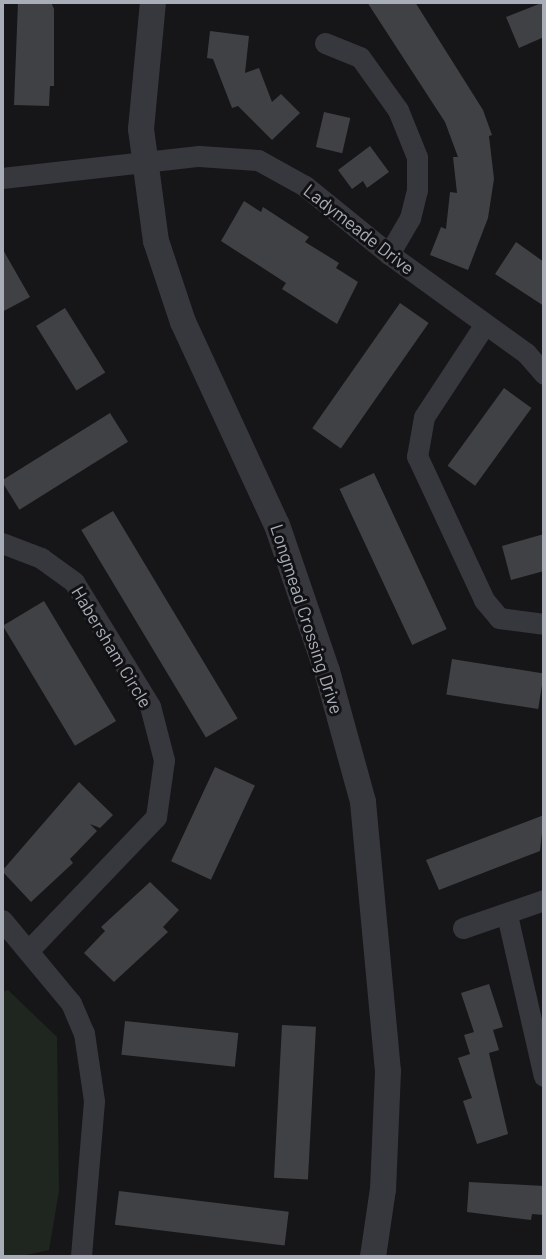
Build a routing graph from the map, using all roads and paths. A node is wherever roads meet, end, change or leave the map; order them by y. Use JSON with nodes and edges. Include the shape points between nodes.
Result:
{"nodes":[{"id":1,"x":153,"y":2,"type":"edge"},
{"id":2,"x":325,"y":43,"type":"dead end"},
{"id":3,"x":144,"y":160,"type":"junction"},
{"id":4,"x":2,"y":178,"type":"edge"},
{"id":5,"x":388,"y":254,"type":"junction"},
{"id":6,"x":485,"y":324,"type":"junction"},
{"id":7,"x":544,"y":374,"type":"edge"},
{"id":8,"x":2,"y":543,"type":"edge"},
{"id":9,"x":544,"y":624,"type":"edge"},
{"id":10,"x":544,"y":900,"type":"edge"},
{"id":11,"x":507,"y":915,"type":"junction"},
{"id":12,"x":2,"y":920,"type":"edge"},
{"id":13,"x":463,"y":928,"type":"dead end"},
{"id":14,"x":29,"y":950,"type":"junction"},
{"id":15,"x":544,"y":1076,"type":"edge"},
{"id":16,"x":81,"y":1257,"type":"edge"},
{"id":17,"x":373,"y":1257,"type":"edge"}],
"edges":[{"from":1,"to":3,"type":"street","name":"Longmead Crossing Drive","via":[[144,77]]},
{"from":2,"to":5,"type":"street","via":[[360,57],[398,110],[417,158],[417,190],[410,218]]},
{"from":3,"to":4,"type":"street","name":"Ladymeade Drive"},
{"from":3,"to":5,"type":"street","name":"Ladymeade Drive","via":[[199,156],[258,160],[305,186]]},
{"from":3,"to":17,"type":"street","name":"Longmead Crossing Drive","via":[[156,241],[183,322],[277,525],[327,671],[363,802],[388,1071],[383,1189]]},
{"from":5,"to":6,"type":"street","name":"Ladymeade Drive"},
{"from":6,"to":7,"type":"street","name":"Ladymeade Drive","via":[[526,353]]},
{"from":6,"to":9,"type":"street","via":[[424,417],[416,456],[484,600],[499,618]]},
{"from":8,"to":14,"type":"street","name":"Habersham Circle","via":[[41,558],[74,582],[150,706],[164,761],[156,817]]},
{"from":10,"to":11,"type":"street"},
{"from":11,"to":13,"type":"street"},
{"from":11,"to":15,"type":"street"},
{"from":12,"to":14,"type":"street"},
{"from":14,"to":16,"type":"street","via":[[71,1003],[84,1033],[94,1101]]}]}
